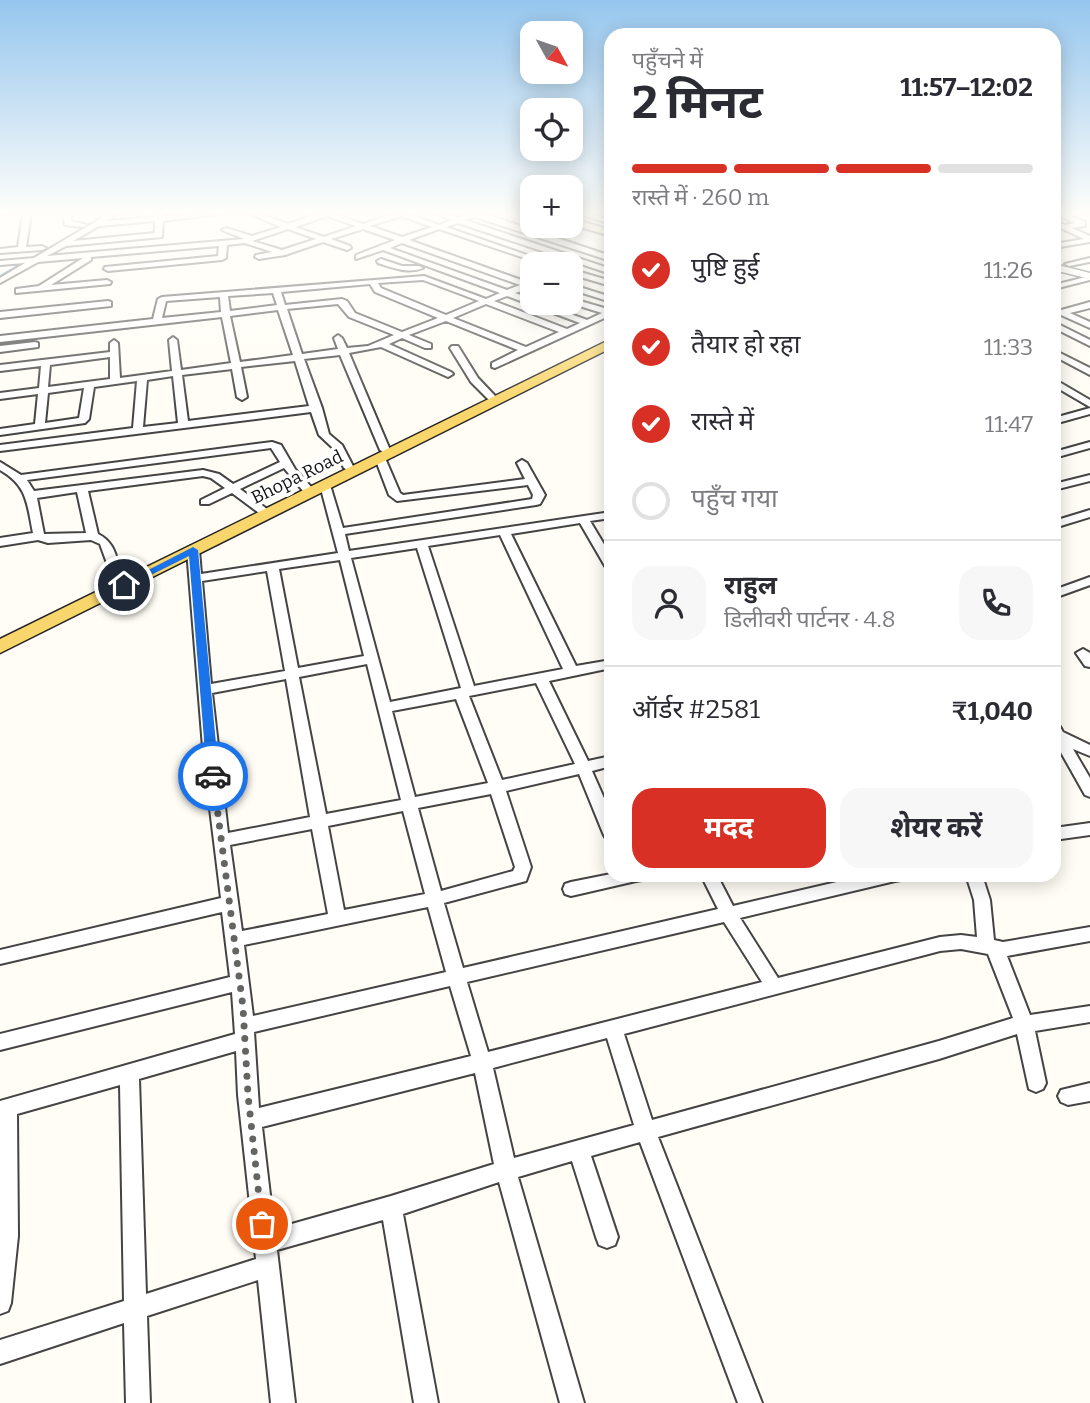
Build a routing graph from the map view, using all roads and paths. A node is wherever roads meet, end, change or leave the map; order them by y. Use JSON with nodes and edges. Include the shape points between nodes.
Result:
{"nodes":[{"id":1,"x":57,"y":278,"type":"edge"},
{"id":2,"x":107,"y":278,"type":"edge"},
{"id":3,"x":402,"y":278,"type":"edge"},
{"id":4,"x":423,"y":278,"type":"edge"},
{"id":5,"x":469,"y":278,"type":"edge"},
{"id":6,"x":1085,"y":278,"type":"edge"},
{"id":7,"x":373,"y":281,"type":"junction"},
{"id":8,"x":107,"y":282,"type":"junction"},
{"id":9,"x":1061,"y":285,"type":"edge"},
{"id":10,"x":318,"y":286,"type":"junction"},
{"id":11,"x":40,"y":289,"type":"junction"},
{"id":12,"x":520,"y":289,"type":"edge"},
{"id":13,"x":276,"y":290,"type":"junction"},
{"id":14,"x":583,"y":290,"type":"edge"},
{"id":15,"x":19,"y":291,"type":"dead end"},
{"id":16,"x":508,"y":293,"type":"junction"},
{"id":17,"x":224,"y":294,"type":"junction"},
{"id":18,"x":184,"y":297,"type":"junction"},
{"id":19,"x":520,"y":297,"type":"edge"},
{"id":20,"x":604,"y":298,"type":"edge"},
{"id":21,"x":486,"y":302,"type":"junction"},
{"id":22,"x":323,"y":303,"type":"junction"},
{"id":23,"x":108,"y":304,"type":"junction"},
{"id":24,"x":583,"y":304,"type":"edge"},
{"id":25,"x":1089,"y":306,"type":"edge"},
{"id":26,"x":281,"y":309,"type":"junction"},
{"id":27,"x":604,"y":311,"type":"edge"},
{"id":28,"x":1061,"y":312,"type":"edge"},
{"id":29,"x":1061,"y":314,"type":"edge"},
{"id":30,"x":0,"y":315,"type":"edge"},
{"id":31,"x":224,"y":315,"type":"junction"},
{"id":32,"x":567,"y":315,"type":"edge"},
{"id":33,"x":604,"y":316,"type":"edge"},
{"id":34,"x":446,"y":318,"type":"junction"},
{"id":35,"x":182,"y":319,"type":"junction"},
{"id":36,"x":157,"y":321,"type":"junction"},
{"id":37,"x":588,"y":323,"type":"junction"},
{"id":38,"x":1090,"y":325,"type":"edge"},
{"id":39,"x":108,"y":327,"type":"junction"},
{"id":40,"x":1061,"y":328,"type":"edge"},
{"id":41,"x":567,"y":332,"type":"junction"},
{"id":42,"x":405,"y":336,"type":"junction"},
{"id":43,"x":338,"y":338,"type":"dead end"},
{"id":44,"x":0,"y":339,"type":"edge"},
{"id":45,"x":173,"y":340,"type":"dead end"},
{"id":46,"x":114,"y":342,"type":"dead end"},
{"id":47,"x":1090,"y":343,"type":"edge"},
{"id":48,"x":604,"y":344,"type":"edge"},
{"id":49,"x":604,"y":344,"type":"edge"},
{"id":50,"x":35,"y":345,"type":"dead end"},
{"id":51,"x":384,"y":345,"type":"junction"},
{"id":52,"x":428,"y":345,"type":"dead end"},
{"id":53,"x":454,"y":348,"type":"dead end"},
{"id":54,"x":0,"y":349,"type":"edge"},
{"id":55,"x":525,"y":350,"type":"junction"},
{"id":56,"x":345,"y":351,"type":"junction"},
{"id":57,"x":114,"y":354,"type":"junction"},
{"id":58,"x":300,"y":358,"type":"junction"},
{"id":59,"x":1061,"y":358,"type":"edge"},
{"id":60,"x":46,"y":361,"type":"junction"},
{"id":61,"x":495,"y":365,"type":"dead end"},
{"id":62,"x":239,"y":366,"type":"junction"},
{"id":63,"x":0,"y":368,"type":"edge"},
{"id":64,"x":1090,"y":372,"type":"edge"},
{"id":65,"x":178,"y":374,"type":"junction"},
{"id":66,"x":448,"y":374,"type":"dead end"},
{"id":67,"x":142,"y":378,"type":"junction"},
{"id":68,"x":115,"y":382,"type":"junction"},
{"id":69,"x":89,"y":385,"type":"junction"},
{"id":70,"x":1061,"y":387,"type":"edge"},
{"id":71,"x":45,"y":390,"type":"junction"},
{"id":72,"x":0,"y":396,"type":"edge"},
{"id":73,"x":242,"y":397,"type":"dead end"},
{"id":74,"x":491,"y":397,"type":"junction"},
{"id":75,"x":1090,"y":404,"type":"edge"},
{"id":76,"x":317,"y":408,"type":"junction"},
{"id":77,"x":1090,"y":411,"type":"edge"},
{"id":78,"x":1061,"y":419,"type":"edge"},
{"id":79,"x":183,"y":425,"type":"junction"},
{"id":80,"x":40,"y":427,"type":"junction"},
{"id":81,"x":138,"y":429,"type":"junction"},
{"id":82,"x":0,"y":432,"type":"edge"},
{"id":83,"x":1090,"y":445,"type":"edge"},
{"id":84,"x":0,"y":448,"type":"edge"},
{"id":85,"x":1061,"y":453,"type":"edge"},
{"id":86,"x":383,"y":454,"type":"junction"},
{"id":87,"x":286,"y":463,"type":"junction"},
{"id":88,"x":522,"y":463,"type":"dead end"},
{"id":89,"x":3,"y":468,"type":"edge"},
{"id":90,"x":349,"y":468,"type":"junction"},
{"id":91,"x":21,"y":478,"type":"junction"},
{"id":92,"x":1090,"y":478,"type":"edge"},
{"id":93,"x":531,"y":481,"type":"junction"},
{"id":94,"x":325,"y":485,"type":"junction"},
{"id":95,"x":1061,"y":485,"type":"edge"},
{"id":96,"x":82,"y":489,"type":"junction"},
{"id":97,"x":233,"y":489,"type":"junction"},
{"id":98,"x":307,"y":489,"type":"junction"},
{"id":99,"x":32,"y":495,"type":"junction"},
{"id":100,"x":205,"y":502,"type":"dead end"},
{"id":101,"x":263,"y":510,"type":"junction"},
{"id":102,"x":1090,"y":513,"type":"edge"},
{"id":103,"x":604,"y":516,"type":"edge"},
{"id":104,"x":583,"y":519,"type":"junction"},
{"id":105,"x":1061,"y":523,"type":"edge"},
{"id":106,"x":503,"y":530,"type":"junction"},
{"id":107,"x":338,"y":532,"type":"junction"},
{"id":108,"x":39,"y":536,"type":"junction"},
{"id":109,"x":93,"y":536,"type":"junction"},
{"id":110,"x":0,"y":542,"type":"edge"},
{"id":111,"x":421,"y":543,"type":"junction"},
{"id":112,"x":193,"y":550,"type":"junction"},
{"id":113,"x":344,"y":554,"type":"junction"},
{"id":114,"x":604,"y":554,"type":"edge"},
{"id":115,"x":272,"y":566,"type":"junction"},
{"id":116,"x":196,"y":578,"type":"junction"},
{"id":117,"x":121,"y":583,"type":"junction"},
{"id":118,"x":1087,"y":587,"type":"edge"},
{"id":119,"x":1061,"y":593,"type":"edge"},
{"id":120,"x":0,"y":640,"type":"edge"},
{"id":121,"x":0,"y":647,"type":"edge"},
{"id":122,"x":371,"y":659,"type":"junction"},
{"id":123,"x":604,"y":665,"type":"edge"},
{"id":124,"x":571,"y":671,"type":"junction"},
{"id":125,"x":290,"y":673,"type":"junction"},
{"id":126,"x":540,"y":677,"type":"junction"},
{"id":127,"x":205,"y":690,"type":"junction"},
{"id":128,"x":464,"y":692,"type":"junction"},
{"id":129,"x":383,"y":708,"type":"junction"},
{"id":130,"x":1061,"y":734,"type":"edge"},
{"id":131,"x":1061,"y":741,"type":"edge"},
{"id":132,"x":1090,"y":751,"type":"edge"},
{"id":133,"x":604,"y":762,"type":"edge"},
{"id":134,"x":583,"y":766,"type":"junction"},
{"id":135,"x":497,"y":787,"type":"junction"},
{"id":136,"x":1090,"y":790,"type":"edge"},
{"id":137,"x":408,"y":804,"type":"junction"},
{"id":138,"x":604,"y":816,"type":"edge"},
{"id":139,"x":320,"y":823,"type":"junction"},
{"id":140,"x":1090,"y":829,"type":"edge"},
{"id":141,"x":1061,"y":833,"type":"edge"},
{"id":142,"x":223,"y":840,"type":"junction"},
{"id":143,"x":604,"y":882,"type":"edge"},
{"id":144,"x":712,"y":882,"type":"edge"},
{"id":145,"x":864,"y":882,"type":"edge"},
{"id":146,"x":976,"y":882,"type":"edge"},
{"id":147,"x":570,"y":889,"type":"dead end"},
{"id":148,"x":434,"y":899,"type":"junction"},
{"id":149,"x":230,"y":903,"type":"junction"},
{"id":150,"x":728,"y":913,"type":"junction"},
{"id":151,"x":337,"y":919,"type":"junction"},
{"id":152,"x":1090,"y":934,"type":"edge"},
{"id":153,"x":233,"y":940,"type":"junction"},
{"id":154,"x":990,"y":948,"type":"junction"},
{"id":155,"x":0,"y":957,"type":"edge"},
{"id":156,"x":454,"y":975,"type":"junction"},
{"id":157,"x":238,"y":983,"type":"junction"},
{"id":158,"x":775,"y":988,"type":"junction"},
{"id":159,"x":1090,"y":1014,"type":"edge"},
{"id":160,"x":1024,"y":1024,"type":"junction"},
{"id":161,"x":613,"y":1028,"type":"junction"},
{"id":162,"x":245,"y":1033,"type":"junction"},
{"id":163,"x":0,"y":1042,"type":"edge"},
{"id":164,"x":482,"y":1062,"type":"junction"},
{"id":165,"x":129,"y":1073,"type":"junction"},
{"id":166,"x":1036,"y":1083,"type":"dead end"},
{"id":167,"x":1090,"y":1093,"type":"edge"},
{"id":168,"x":1068,"y":1096,"type":"dead end"},
{"id":169,"x":4,"y":1109,"type":"edge"},
{"id":170,"x":251,"y":1120,"type":"junction"},
{"id":171,"x":646,"y":1131,"type":"junction"},
{"id":172,"x":579,"y":1150,"type":"junction"},
{"id":173,"x":506,"y":1170,"type":"junction"},
{"id":174,"x":391,"y":1207,"type":"junction"},
{"id":175,"x":607,"y":1237,"type":"dead end"},
{"id":176,"x":264,"y":1243,"type":"junction"},
{"id":177,"x":267,"y":1266,"type":"junction"},
{"id":178,"x":0,"y":1303,"type":"edge"},
{"id":179,"x":134,"y":1309,"type":"junction"},
{"id":180,"x":0,"y":1352,"type":"edge"},
{"id":181,"x":138,"y":1403,"type":"edge"},
{"id":182,"x":283,"y":1403,"type":"edge"},
{"id":183,"x":426,"y":1403,"type":"edge"},
{"id":184,"x":572,"y":1403,"type":"edge"},
{"id":185,"x":750,"y":1403,"type":"edge"}],
"edges":[{"from":1,"to":11,"type":"street"},
{"from":2,"to":8,"type":"street"},
{"from":3,"to":7,"type":"street"},
{"from":4,"to":21,"type":"street"},
{"from":5,"to":16,"type":"street"},
{"from":6,"to":9,"type":"street"},
{"from":7,"to":10,"type":"street"},
{"from":7,"to":34,"type":"street","via":[[378,290]]},
{"from":8,"to":11,"type":"street"},
{"from":8,"to":23,"type":"street"},
{"from":10,"to":13,"type":"street"},
{"from":10,"to":22,"type":"street"},
{"from":11,"to":15,"type":"street"},
{"from":12,"to":16,"type":"street"},
{"from":13,"to":17,"type":"street"},
{"from":13,"to":26,"type":"street"},
{"from":14,"to":20,"type":"street"},
{"from":16,"to":19,"type":"street"},
{"from":16,"to":21,"type":"street"},
{"from":17,"to":18,"type":"street"},
{"from":17,"to":31,"type":"street"},
{"from":18,"to":35,"type":"street"},
{"from":18,"to":36,"type":"street","via":[[160,300]]},
{"from":21,"to":34,"type":"street"},
{"from":21,"to":41,"type":"street"},
{"from":22,"to":26,"type":"street"},
{"from":22,"to":42,"type":"street","via":[[343,302],[352,315]]},
{"from":23,"to":30,"type":"street"},
{"from":23,"to":39,"type":"street"},
{"from":24,"to":27,"type":"street"},
{"from":25,"to":28,"type":"street"},
{"from":26,"to":31,"type":"street"},
{"from":26,"to":58,"type":"street"},
{"from":29,"to":38,"type":"street"},
{"from":31,"to":35,"type":"street"},
{"from":31,"to":62,"type":"street"},
{"from":32,"to":37,"type":"street"},
{"from":33,"to":37,"type":"street"},
{"from":34,"to":42,"type":"street"},
{"from":34,"to":55,"type":"street"},
{"from":35,"to":36,"type":"street"},
{"from":36,"to":39,"type":"street"},
{"from":37,"to":41,"type":"street"},
{"from":39,"to":44,"type":"street"},
{"from":40,"to":47,"type":"street"},
{"from":41,"to":55,"type":"street"},
{"from":42,"to":51,"type":"street"},
{"from":42,"to":52,"type":"street"},
{"from":43,"to":56,"type":"street"},
{"from":45,"to":65,"type":"street"},
{"from":46,"to":57,"type":"street"},
{"from":48,"to":74,"type":"main road","name":"Bhopa Road"},
{"from":49,"to":86,"type":"main road","name":"Bhopa Road"},
{"from":50,"to":54,"type":"street"},
{"from":51,"to":56,"type":"street"},
{"from":51,"to":66,"type":"street"},
{"from":53,"to":74,"type":"street"},
{"from":55,"to":61,"type":"street"},
{"from":56,"to":58,"type":"street"},
{"from":56,"to":86,"type":"street"},
{"from":57,"to":60,"type":"street"},
{"from":57,"to":68,"type":"street"},
{"from":58,"to":62,"type":"street"},
{"from":58,"to":76,"type":"street"},
{"from":59,"to":64,"type":"street"},
{"from":60,"to":63,"type":"street"},
{"from":60,"to":71,"type":"street"},
{"from":62,"to":65,"type":"street"},
{"from":62,"to":73,"type":"street"},
{"from":65,"to":67,"type":"street"},
{"from":65,"to":79,"type":"street"},
{"from":67,"to":68,"type":"street"},
{"from":67,"to":81,"type":"street"},
{"from":68,"to":69,"type":"street"},
{"from":69,"to":71,"type":"street"},
{"from":69,"to":80,"type":"street","via":[[84,419]]},
{"from":70,"to":75,"type":"street"},
{"from":71,"to":72,"type":"street"},
{"from":71,"to":80,"type":"street"},
{"from":74,"to":86,"type":"main road","name":"Bhopa Road"},
{"from":76,"to":79,"type":"street"},
{"from":76,"to":90,"type":"street","via":[[324,435],[338,447]]},
{"from":77,"to":78,"type":"street"},
{"from":79,"to":81,"type":"street"},
{"from":80,"to":82,"type":"street"},
{"from":81,"to":84,"type":"street"},
{"from":83,"to":85,"type":"street"},
{"from":86,"to":90,"type":"main road","name":"Bhopa Road"},
{"from":86,"to":93,"type":"street","via":[[395,495],[401,499]]},
{"from":86,"to":94,"type":"main road","name":"Bhopa Road"},
{"from":87,"to":91,"type":"street","via":[[272,444]]},
{"from":87,"to":97,"type":"street"},
{"from":87,"to":98,"type":"street"},
{"from":88,"to":93,"type":"street"},
{"from":89,"to":91,"type":"street"},
{"from":90,"to":98,"type":"main road","name":"Bhopa Road"},
{"from":91,"to":99,"type":"street"},
{"from":92,"to":95,"type":"street"},
{"from":93,"to":107,"type":"street","via":[[539,495],[536,502]]},
{"from":94,"to":107,"type":"street"},
{"from":94,"to":112,"type":"main road","name":"Bhopa Road"},
{"from":96,"to":97,"type":"street","via":[[203,473]]},
{"from":96,"to":99,"type":"street"},
{"from":96,"to":109,"type":"street"},
{"from":97,"to":100,"type":"street"},
{"from":97,"to":101,"type":"street"},
{"from":98,"to":101,"type":"main road","name":"Bhopa Road"},
{"from":99,"to":108,"type":"street"},
{"from":101,"to":117,"type":"main road","name":"Bhopa Road"},
{"from":102,"to":105,"type":"street"},
{"from":103,"to":104,"type":"street"},
{"from":104,"to":106,"type":"street"},
{"from":104,"to":114,"type":"street"},
{"from":106,"to":111,"type":"street"},
{"from":106,"to":124,"type":"street"},
{"from":107,"to":113,"type":"street"},
{"from":108,"to":109,"type":"street"},
{"from":108,"to":110,"type":"street"},
{"from":109,"to":117,"type":"street","via":[[105,542]]},
{"from":111,"to":113,"type":"street"},
{"from":111,"to":128,"type":"street"},
{"from":112,"to":116,"type":"street"},
{"from":112,"to":117,"type":"main road","name":"Bhopa Road"},
{"from":113,"to":115,"type":"street"},
{"from":113,"to":122,"type":"street"},
{"from":115,"to":116,"type":"street"},
{"from":115,"to":125,"type":"street"},
{"from":116,"to":127,"type":"street"},
{"from":117,"to":120,"type":"main road","name":"Bhopa Road"},
{"from":117,"to":121,"type":"main road","name":"Bhopa Road"},
{"from":118,"to":119,"type":"street"},
{"from":122,"to":125,"type":"street"},
{"from":122,"to":129,"type":"street"},
{"from":123,"to":124,"type":"street"},
{"from":124,"to":126,"type":"street"},
{"from":125,"to":127,"type":"street"},
{"from":125,"to":139,"type":"street"},
{"from":126,"to":128,"type":"street"},
{"from":126,"to":134,"type":"street"},
{"from":127,"to":142,"type":"street"},
{"from":128,"to":129,"type":"street"},
{"from":128,"to":135,"type":"street"},
{"from":129,"to":137,"type":"street"},
{"from":130,"to":132,"type":"street"},
{"from":131,"to":136,"type":"street"},
{"from":133,"to":134,"type":"street"},
{"from":134,"to":135,"type":"street"},
{"from":134,"to":138,"type":"street"},
{"from":135,"to":137,"type":"street"},
{"from":135,"to":148,"type":"street","via":[[523,872],[515,879]]},
{"from":137,"to":139,"type":"street"},
{"from":137,"to":148,"type":"street"},
{"from":139,"to":142,"type":"street"},
{"from":139,"to":151,"type":"street"},
{"from":140,"to":141,"type":"street"},
{"from":142,"to":149,"type":"street"},
{"from":143,"to":147,"type":"street"},
{"from":144,"to":150,"type":"street"},
{"from":145,"to":150,"type":"street"},
{"from":146,"to":154,"type":"street"},
{"from":148,"to":151,"type":"street"},
{"from":148,"to":156,"type":"street"},
{"from":149,"to":153,"type":"street"},
{"from":149,"to":155,"type":"street"},
{"from":150,"to":156,"type":"street"},
{"from":150,"to":158,"type":"street"},
{"from":151,"to":153,"type":"street"},
{"from":152,"to":154,"type":"street"},
{"from":153,"to":157,"type":"street"},
{"from":154,"to":158,"type":"street","via":[[940,944]]},
{"from":154,"to":160,"type":"street"},
{"from":156,"to":162,"type":"street"},
{"from":156,"to":164,"type":"street"},
{"from":157,"to":162,"type":"street"},
{"from":157,"to":163,"type":"street"},
{"from":158,"to":161,"type":"street"},
{"from":159,"to":160,"type":"street"},
{"from":160,"to":166,"type":"street"},
{"from":160,"to":171,"type":"street"},
{"from":161,"to":164,"type":"street"},
{"from":161,"to":171,"type":"street"},
{"from":162,"to":165,"type":"street"},
{"from":162,"to":170,"type":"street"},
{"from":164,"to":170,"type":"street"},
{"from":164,"to":173,"type":"street"},
{"from":165,"to":169,"type":"street"},
{"from":165,"to":179,"type":"street"},
{"from":167,"to":168,"type":"street"},
{"from":169,"to":178,"type":"street","via":[[7,1236]]},
{"from":170,"to":176,"type":"street"},
{"from":171,"to":172,"type":"street"},
{"from":171,"to":185,"type":"street"},
{"from":172,"to":173,"type":"street"},
{"from":172,"to":175,"type":"street"},
{"from":173,"to":174,"type":"street"},
{"from":173,"to":184,"type":"street"},
{"from":174,"to":176,"type":"street"},
{"from":174,"to":183,"type":"street"},
{"from":176,"to":177,"type":"street"},
{"from":177,"to":179,"type":"street"},
{"from":177,"to":182,"type":"street"},
{"from":179,"to":180,"type":"street"},
{"from":179,"to":181,"type":"street"}]}
